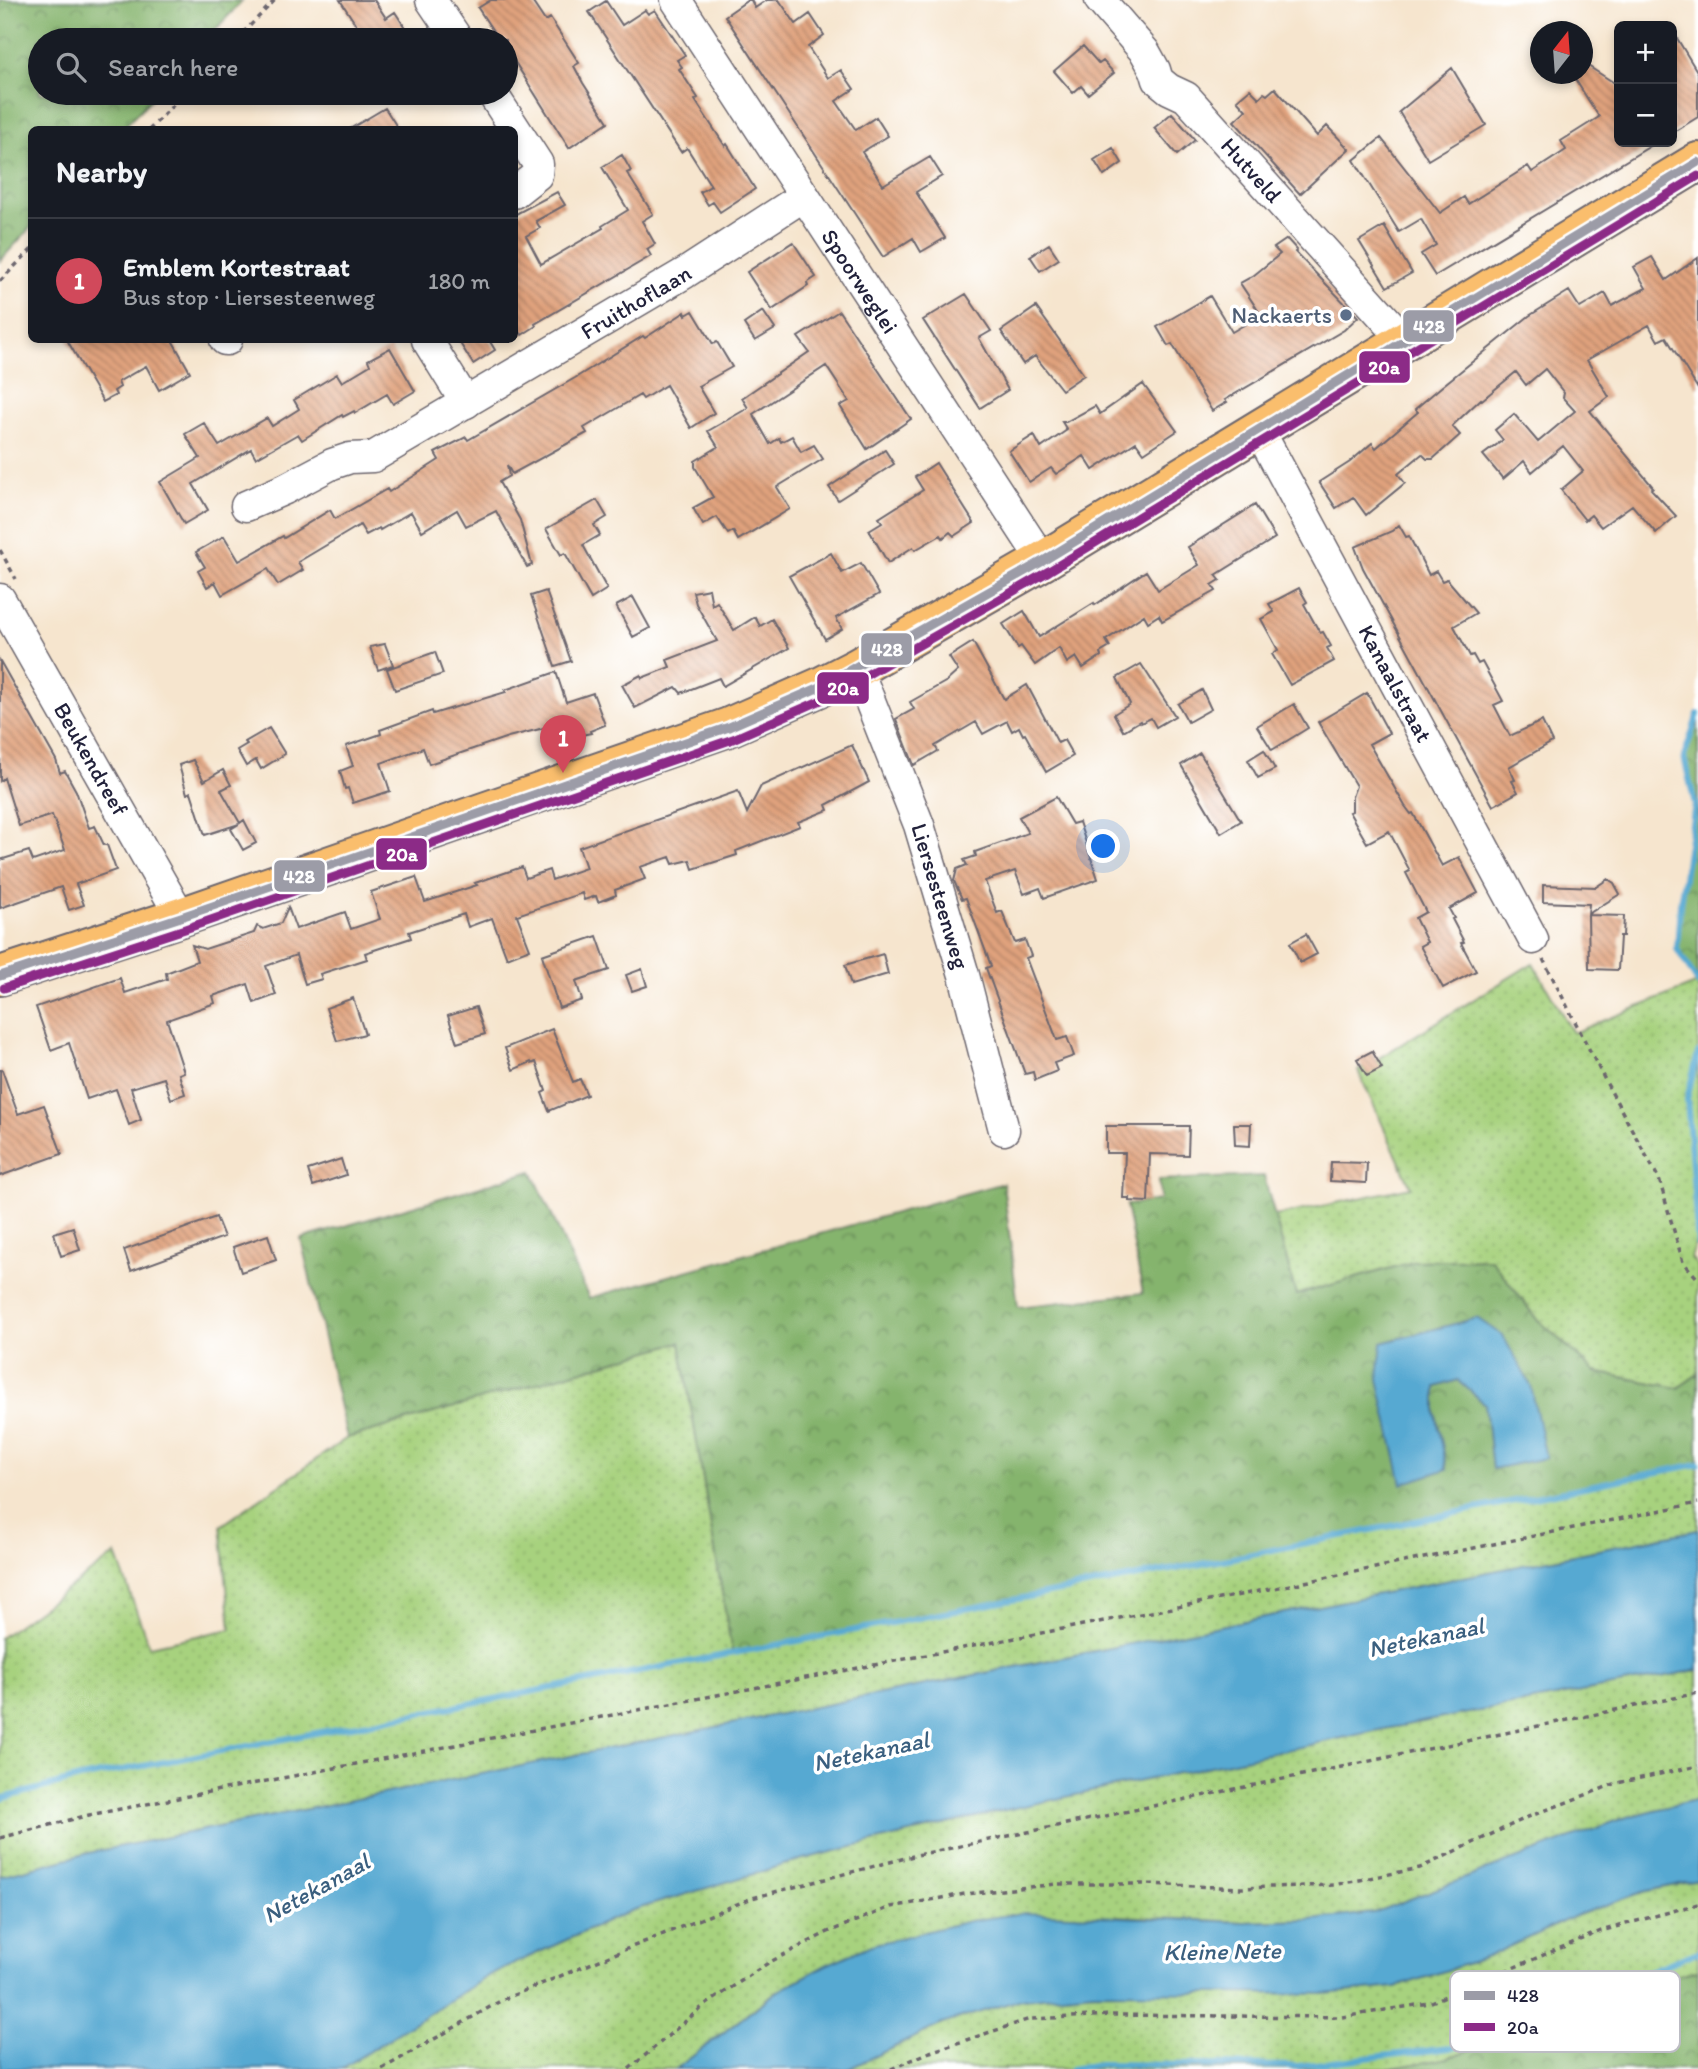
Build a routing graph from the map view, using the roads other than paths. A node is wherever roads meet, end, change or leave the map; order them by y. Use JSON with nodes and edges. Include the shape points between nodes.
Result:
{"nodes":[{"id":1,"x":431,"y":0,"type":"edge"},
{"id":2,"x":676,"y":0,"type":"edge"},
{"id":3,"x":1100,"y":0,"type":"edge"},
{"id":4,"x":450,"y":28,"type":"edge"},
{"id":5,"x":500,"y":105,"type":"edge"},
{"id":6,"x":513,"y":126,"type":"edge"},
{"id":7,"x":518,"y":133,"type":"edge"},
{"id":8,"x":1698,"y":162,"type":"edge"},
{"id":9,"x":518,"y":190,"type":"edge"},
{"id":10,"x":804,"y":197,"type":"junction"},
{"id":11,"x":1405,"y":341,"type":"junction"},
{"id":12,"x":429,"y":343,"type":"edge"},
{"id":13,"x":466,"y":403,"type":"junction"},
{"id":14,"x":1258,"y":428,"type":"junction"},
{"id":15,"x":246,"y":506,"type":"dead end"},
{"id":16,"x":1043,"y":561,"type":"junction"},
{"id":17,"x":0,"y":599,"type":"edge"},
{"id":18,"x":857,"y":668,"type":"junction"},
{"id":19,"x":181,"y":917,"type":"junction"},
{"id":20,"x":1532,"y":939,"type":"road end"},
{"id":21,"x":0,"y":976,"type":"edge"},
{"id":22,"x":1004,"y":1130,"type":"dead end"}],
"edges":[{"from":1,"to":4,"type":"street"},
{"from":2,"to":10,"type":"street","name":"Spoorweglei"},
{"from":3,"to":11,"type":"street","name":"Hutveld","via":[[1144,52],[1158,80],[1186,97]]},
{"from":5,"to":6,"type":"street"},
{"from":7,"to":9,"type":"street","via":[[538,164],[537,175]]},
{"from":8,"to":11,"type":"main road"},
{"from":10,"to":13,"type":"street","name":"Fruithoflaan"},
{"from":10,"to":16,"type":"street","name":"Spoorweglei"},
{"from":11,"to":14,"type":"main road"},
{"from":12,"to":13,"type":"street"},
{"from":13,"to":15,"type":"street","name":"Fruithoflaan","via":[[373,457],[349,457]]},
{"from":14,"to":16,"type":"main road"},
{"from":14,"to":20,"type":"street","name":"Kanaalstraat"},
{"from":16,"to":18,"type":"main road"},
{"from":17,"to":19,"type":"street","name":"Beukendreef"},
{"from":18,"to":19,"type":"main road","via":[[729,727],[639,748]]},
{"from":18,"to":22,"type":"street","name":"Liersesteenweg","via":[[919,825]]},
{"from":19,"to":21,"type":"main road"}]}
